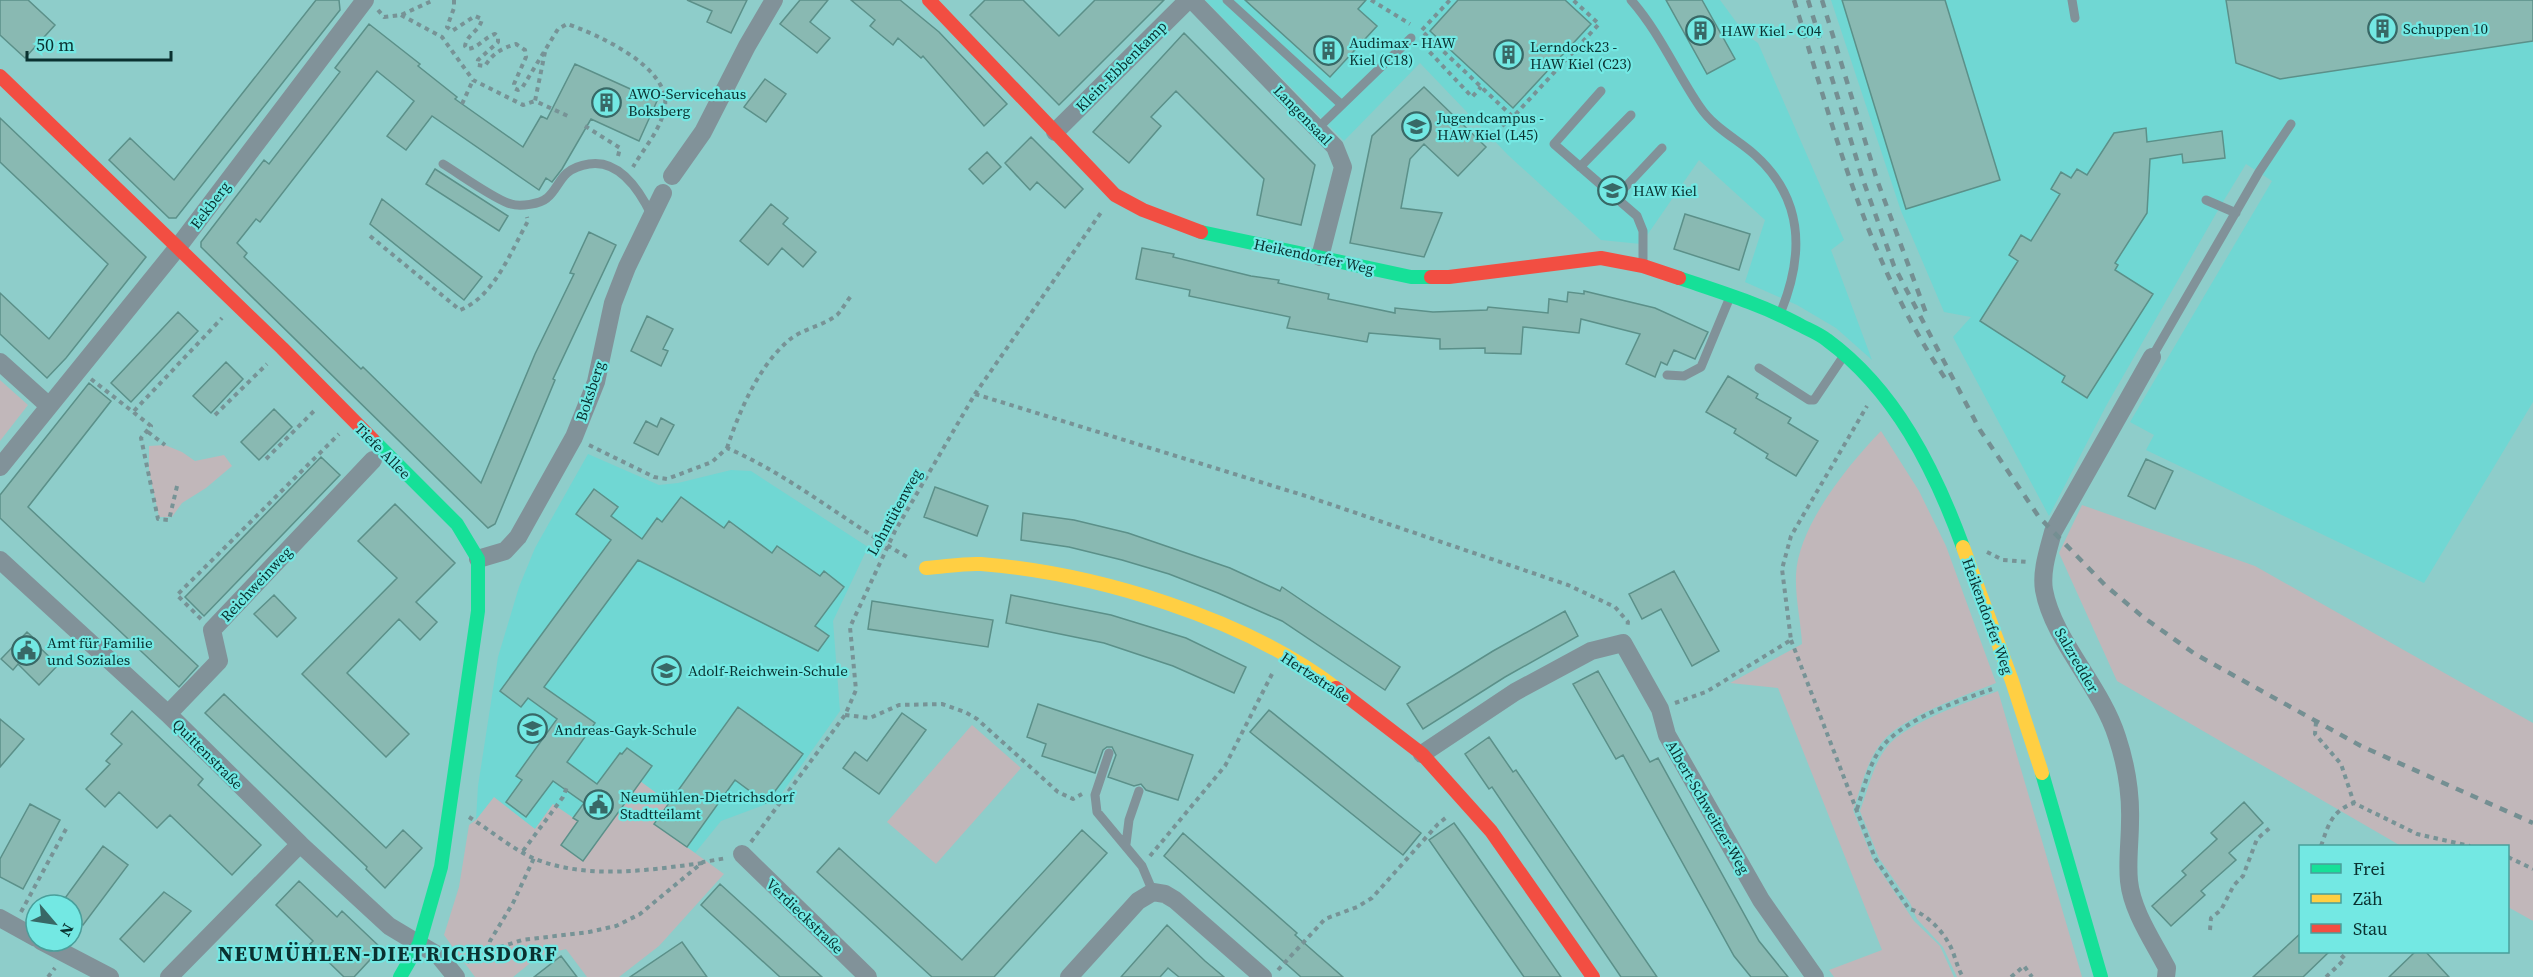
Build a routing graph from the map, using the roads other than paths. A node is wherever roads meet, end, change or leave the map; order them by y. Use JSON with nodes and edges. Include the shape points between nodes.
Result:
{"nodes":[{"id":1,"x":774,"y":0,"type":"edge"},
{"id":2,"x":929,"y":0,"type":"edge"},
{"id":3,"x":1190,"y":0,"type":"edge"},
{"id":4,"x":1227,"y":0,"type":"edge"},
{"id":5,"x":1631,"y":0,"type":"edge"},
{"id":6,"x":2072,"y":0,"type":"edge"},
{"id":7,"x":371,"y":4,"type":"edge"},
{"id":8,"x":2075,"y":18,"type":"dead end"},
{"id":9,"x":1411,"y":38,"type":"dead end"},
{"id":10,"x":0,"y":76,"type":"edge"},
{"id":11,"x":1601,"y":91,"type":"dead end"},
{"id":12,"x":1342,"y":105,"type":"junction"},
{"id":13,"x":1631,"y":115,"type":"dead end"},
{"id":14,"x":2291,"y":124,"type":"dead end"},
{"id":15,"x":1317,"y":129,"type":"junction"},
{"id":16,"x":1055,"y":132,"type":"junction"},
{"id":17,"x":1662,"y":147,"type":"dead end"},
{"id":18,"x":443,"y":164,"type":"dead end"},
{"id":19,"x":1580,"y":167,"type":"junction"},
{"id":20,"x":672,"y":176,"type":"dead end"},
{"id":21,"x":663,"y":193,"type":"dead end"},
{"id":22,"x":1616,"y":197,"type":"junction"},
{"id":23,"x":2206,"y":200,"type":"dead end"},
{"id":24,"x":2236,"y":213,"type":"junction"},
{"id":25,"x":652,"y":216,"type":"junction"},
{"id":26,"x":178,"y":247,"type":"junction"},
{"id":27,"x":1320,"y":257,"type":"junction"},
{"id":28,"x":1643,"y":266,"type":"junction"},
{"id":29,"x":1731,"y":295,"type":"junction"},
{"id":30,"x":1780,"y":314,"type":"junction"},
{"id":31,"x":1844,"y":355,"type":"junction"},
{"id":32,"x":2152,"y":357,"type":"joint"},
{"id":33,"x":0,"y":362,"type":"edge"},
{"id":34,"x":1759,"y":368,"type":"dead end"},
{"id":35,"x":1667,"y":375,"type":"dead end"},
{"id":36,"x":49,"y":406,"type":"junction"},
{"id":37,"x":372,"y":460,"type":"dead end"},
{"id":38,"x":0,"y":466,"type":"edge"},
{"id":39,"x":478,"y":559,"type":"junction"},
{"id":40,"x":0,"y":560,"type":"edge"},
{"id":41,"x":926,"y":568,"type":"road end"},
{"id":42,"x":168,"y":714,"type":"junction"},
{"id":43,"x":1109,"y":753,"type":"dead end"},
{"id":44,"x":1422,"y":754,"type":"junction"},
{"id":45,"x":1139,"y":791,"type":"dead end"},
{"id":46,"x":300,"y":844,"type":"junction"},
{"id":47,"x":1126,"y":844,"type":"junction"},
{"id":48,"x":742,"y":854,"type":"road end"},
{"id":49,"x":1153,"y":892,"type":"junction"},
{"id":50,"x":7,"y":922,"type":"edge"},
{"id":51,"x":24,"y":931,"type":"edge"},
{"id":52,"x":419,"y":944,"type":"junction"},
{"id":53,"x":64,"y":953,"type":"edge"},
{"id":54,"x":453,"y":973,"type":"edge"},
{"id":55,"x":110,"y":977,"type":"edge"},
{"id":56,"x":169,"y":977,"type":"edge"},
{"id":57,"x":400,"y":977,"type":"edge"},
{"id":58,"x":868,"y":977,"type":"edge"},
{"id":59,"x":1069,"y":977,"type":"edge"},
{"id":60,"x":1263,"y":977,"type":"edge"},
{"id":61,"x":1593,"y":977,"type":"edge"},
{"id":62,"x":1815,"y":977,"type":"edge"},
{"id":63,"x":2101,"y":977,"type":"edge"},
{"id":64,"x":2166,"y":977,"type":"edge"}],
"edges":[{"from":1,"to":20,"type":"street","via":[[702,132]]},
{"from":2,"to":16,"type":"street","name":"Heikendorfer Weg"},
{"from":3,"to":15,"type":"street","name":"Langensaal"},
{"from":3,"to":16,"type":"street","name":"Klein-Ebbenkamp"},
{"from":4,"to":12,"type":"lane"},
{"from":5,"to":30,"type":"lane","via":[[1656,32],[1701,109],[1756,156],[1778,180],[1790,201],[1797,250],[1794,274]]},
{"from":6,"to":8,"type":"lane"},
{"from":7,"to":26,"type":"street","name":"Eekberg"},
{"from":9,"to":12,"type":"lane"},
{"from":10,"to":26,"type":"street","name":"Tiefe Allee"},
{"from":11,"to":19,"type":"lane","via":[[1554,144]]},
{"from":12,"to":15,"type":"lane"},
{"from":13,"to":19,"type":"lane"},
{"from":14,"to":24,"type":"lane"},
{"from":15,"to":27,"type":"street","name":"Langensaal","via":[[1335,147],[1343,167]]},
{"from":16,"to":27,"type":"street","name":"Heikendorfer Weg","via":[[1115,195],[1143,210],[1189,229]]},
{"from":17,"to":22,"type":"lane"},
{"from":18,"to":25,"type":"lane","via":[[510,204],[524,205],[546,199],[568,172],[604,163],[626,178]]},
{"from":19,"to":22,"type":"lane"},
{"from":21,"to":25,"type":"street","name":"Boksberg"},
{"from":22,"to":28,"type":"lane","via":[[1637,216],[1643,231]]},
{"from":23,"to":24,"type":"lane"},
{"from":24,"to":32,"type":"lane"},
{"from":25,"to":39,"type":"street","name":"Boksberg","via":[[613,303],[596,382],[574,437],[518,537],[505,552]]},
{"from":26,"to":36,"type":"street","name":"Eekberg"},
{"from":26,"to":39,"type":"street","name":"Tiefe Allee","via":[[456,524]]},
{"from":27,"to":28,"type":"street","name":"Heikendorfer Weg","via":[[1411,277],[1449,277],[1600,258]]},
{"from":28,"to":29,"type":"street","name":"Heikendorfer Weg"},
{"from":29,"to":30,"type":"street","name":"Heikendorfer Weg"},
{"from":29,"to":35,"type":"lane","via":[[1701,367],[1684,376]]},
{"from":30,"to":31,"type":"street","name":"Heikendorfer Weg","via":[[1826,339]]},
{"from":31,"to":34,"type":"lane","via":[[1814,400]]},
{"from":31,"to":63,"type":"street","name":"Heikendorfer Weg","via":[[1879,388],[1908,428],[1936,480],[2040,765]]},
{"from":32,"to":64,"type":"street","name":"Salzredder","via":[[2053,532],[2044,564],[2044,590],[2055,623],[2097,693],[2116,734],[2127,773],[2129,881],[2134,903],[2167,968]]},
{"from":33,"to":36,"type":"street"},
{"from":36,"to":38,"type":"street","name":"Eekberg"},
{"from":37,"to":42,"type":"street","name":"Reichweinweg","via":[[212,630],[219,661]]},
{"from":39,"to":52,"type":"street","via":[[478,611],[441,867]]},
{"from":40,"to":42,"type":"street","name":"Quittenstraße"},
{"from":41,"to":44,"type":"street","name":"Hertzstraße","via":[[980,564],[1082,579],[1191,612],[1282,654],[1332,685]]},
{"from":42,"to":46,"type":"street","name":"Quittenstraße"},
{"from":43,"to":47,"type":"lane","via":[[1095,795],[1097,812]]},
{"from":44,"to":61,"type":"street","name":"Hertzstraße","via":[[1491,831]]},
{"from":44,"to":62,"type":"street","name":"Albert-Schweitzer-Weg","via":[[1515,692],[1591,651],[1623,643],[1660,709],[1667,735],[1761,900]]},
{"from":45,"to":47,"type":"lane"},
{"from":46,"to":52,"type":"street","name":"Quittenstraße","via":[[389,926]]},
{"from":46,"to":56,"type":"street"},
{"from":47,"to":49,"type":"lane","via":[[1142,866]]},
{"from":48,"to":58,"type":"street","name":"Verdieckstraße"},
{"from":49,"to":59,"type":"street","via":[[1138,901]]},
{"from":49,"to":60,"type":"street","via":[[1175,900]]},
{"from":50,"to":51,"type":"street"},
{"from":52,"to":54,"type":"street","name":"Quittenstraße","via":[[439,956]]},
{"from":52,"to":57,"type":"street"},
{"from":53,"to":55,"type":"street"}]}
